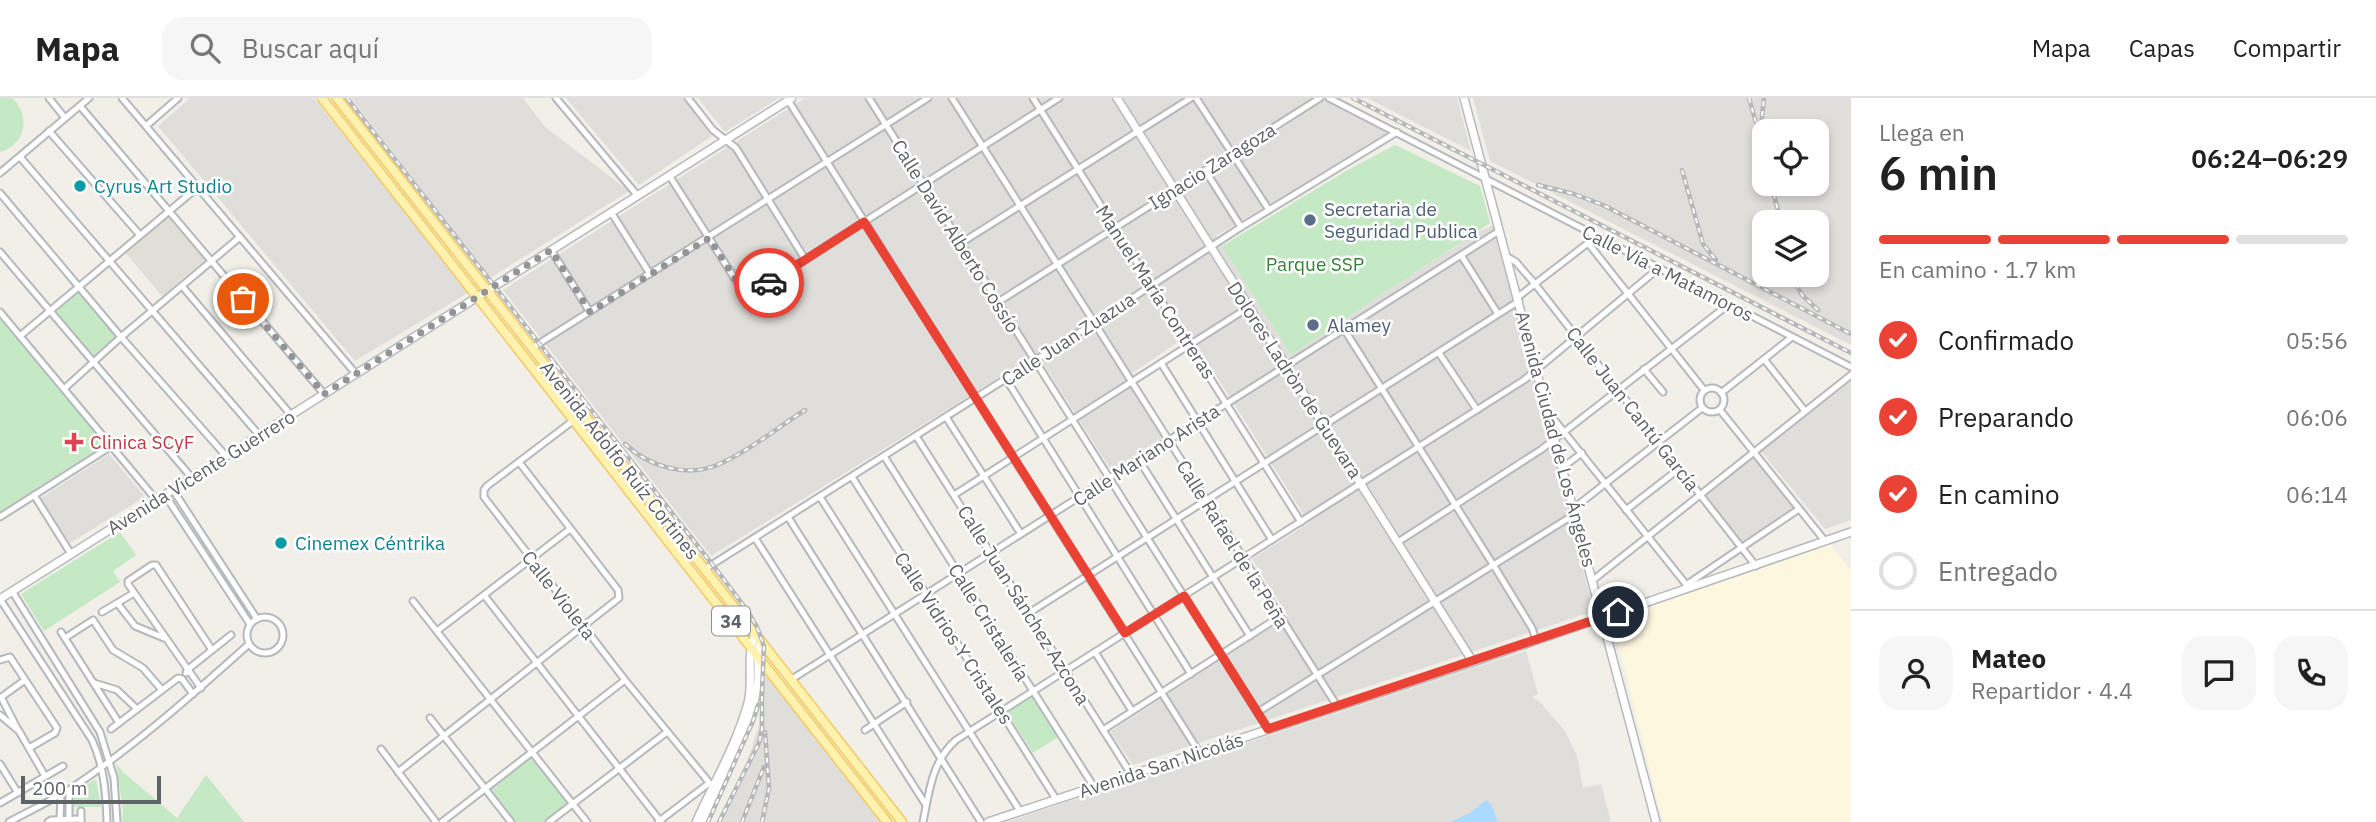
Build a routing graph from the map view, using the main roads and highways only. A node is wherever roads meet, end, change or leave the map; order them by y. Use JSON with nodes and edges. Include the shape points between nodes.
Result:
{"nodes":[{"id":1,"x":322,"y":98,"type":"edge"},
{"id":2,"x":337,"y":98,"type":"edge"},
{"id":3,"x":732,"y":602,"type":"junction"},
{"id":4,"x":723,"y":611,"type":"junction"},
{"id":5,"x":807,"y":699,"type":"junction"},
{"id":6,"x":796,"y":706,"type":"junction"},
{"id":7,"x":887,"y":822,"type":"edge"},
{"id":8,"x":902,"y":822,"type":"edge"}],
"edges":[{"from":1,"to":4,"type":"main road","name":"Avenida Adolfo Ruíz Cortines","number":"34"},
{"from":2,"to":3,"type":"main road","name":"Avenida Adolfo Ruíz Cortines","number":"34"},
{"from":3,"to":4,"type":"main road","via":[[729,610]]},
{"from":3,"to":5,"type":"main road","name":"Avenida Adolfo Ruíz Cortines","number":"34"},
{"from":4,"to":6,"type":"main road","name":"Avenida Adolfo Ruíz Cortines","number":"34"},
{"from":5,"to":6,"type":"main road"},
{"from":5,"to":8,"type":"main road","name":"Avenida Adolfo Ruíz Cortines","number":"34"},
{"from":6,"to":7,"type":"main road","name":"Avenida Adolfo Ruíz Cortines","number":"34"}]}
